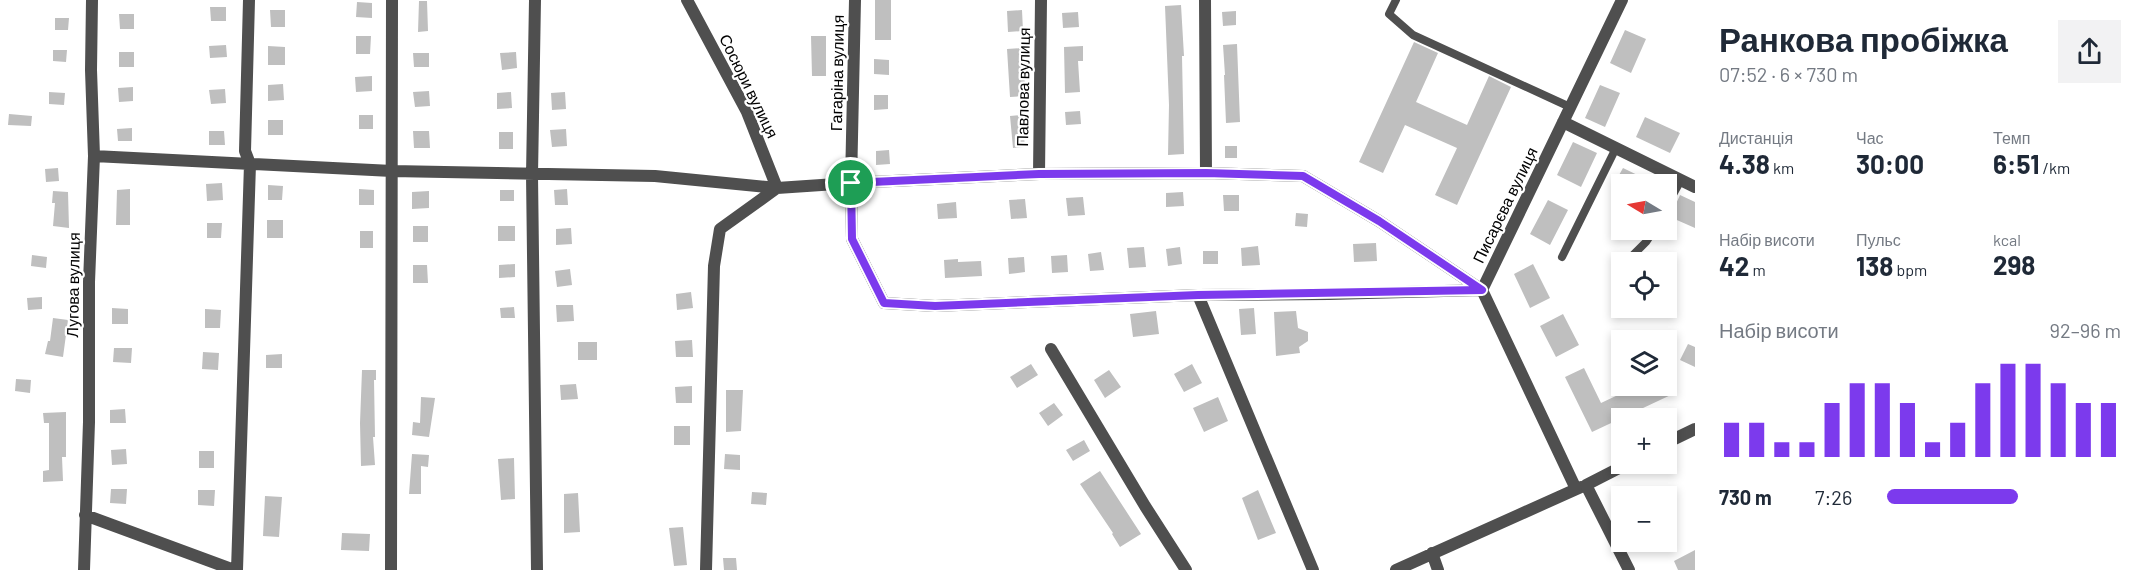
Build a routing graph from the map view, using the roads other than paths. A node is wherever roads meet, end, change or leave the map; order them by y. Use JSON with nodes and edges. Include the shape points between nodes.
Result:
{"nodes":[{"id":1,"x":92,"y":0,"type":"edge"},
{"id":2,"x":249,"y":0,"type":"edge"},
{"id":3,"x":392,"y":0,"type":"edge"},
{"id":4,"x":535,"y":0,"type":"edge"},
{"id":5,"x":687,"y":0,"type":"edge"},
{"id":6,"x":855,"y":0,"type":"edge"},
{"id":7,"x":1041,"y":0,"type":"edge"},
{"id":8,"x":1205,"y":0,"type":"edge"},
{"id":9,"x":1396,"y":0,"type":"edge"},
{"id":10,"x":1622,"y":0,"type":"edge"},
{"id":11,"x":1570,"y":107,"type":"junction"},
{"id":12,"x":1563,"y":122,"type":"junction"},
{"id":13,"x":1616,"y":148,"type":"junction"},
{"id":14,"x":94,"y":156,"type":"junction"},
{"id":15,"x":250,"y":164,"type":"junction"},
{"id":16,"x":392,"y":171,"type":"junction"},
{"id":17,"x":1206,"y":173,"type":"junction"},
{"id":18,"x":1039,"y":174,"type":"junction"},
{"id":19,"x":532,"y":175,"type":"junction"},
{"id":20,"x":1681,"y":180,"type":"junction"},
{"id":21,"x":851,"y":183,"type":"junction"},
{"id":22,"x":1677,"y":187,"type":"edge"},
{"id":23,"x":1695,"y":187,"type":"edge"},
{"id":24,"x":777,"y":188,"type":"junction"},
{"id":25,"x":1647,"y":240,"type":"edge"},
{"id":26,"x":1636,"y":252,"type":"edge"},
{"id":27,"x":1562,"y":257,"type":"dead end"},
{"id":28,"x":1482,"y":290,"type":"junction"},
{"id":29,"x":1198,"y":295,"type":"junction"},
{"id":30,"x":1051,"y":349,"type":"dead end"},
{"id":31,"x":1695,"y":429,"type":"edge"},
{"id":32,"x":1677,"y":438,"type":"edge"},
{"id":33,"x":1611,"y":472,"type":"edge"},
{"id":34,"x":1581,"y":487,"type":"junction"},
{"id":35,"x":85,"y":515,"type":"junction"},
{"id":36,"x":1432,"y":553,"type":"junction"},
{"id":37,"x":84,"y":570,"type":"edge"},
{"id":38,"x":236,"y":570,"type":"edge"},
{"id":39,"x":391,"y":570,"type":"edge"},
{"id":40,"x":537,"y":570,"type":"edge"},
{"id":41,"x":705,"y":570,"type":"edge"},
{"id":42,"x":1186,"y":570,"type":"edge"},
{"id":43,"x":1313,"y":570,"type":"edge"},
{"id":44,"x":1396,"y":570,"type":"edge"},
{"id":45,"x":1438,"y":570,"type":"edge"},
{"id":46,"x":1629,"y":570,"type":"edge"}],
"edges":[{"from":1,"to":14,"type":"street","name":"Лугова вулиця"},
{"from":2,"to":15,"type":"street","via":[[245,151]]},
{"from":3,"to":16,"type":"street"},
{"from":4,"to":19,"type":"street"},
{"from":5,"to":24,"type":"street","name":"Сосюри вулиця","via":[[747,112]]},
{"from":6,"to":21,"type":"street","name":"Гагаріна вулиця"},
{"from":7,"to":18,"type":"street","name":"Павлова вулиця"},
{"from":8,"to":17,"type":"street"},
{"from":9,"to":11,"type":"lane","via":[[1389,14],[1413,35]]},
{"from":10,"to":11,"type":"street","name":"Писарєва вулиця"},
{"from":11,"to":12,"type":"street","name":"Писарєва вулиця"},
{"from":12,"to":13,"type":"street"},
{"from":12,"to":28,"type":"street","name":"Писарєва вулиця"},
{"from":13,"to":20,"type":"street"},
{"from":13,"to":27,"type":"lane"},
{"from":14,"to":15,"type":"street"},
{"from":14,"to":35,"type":"street","name":"Лугова вулиця"},
{"from":15,"to":16,"type":"street"},
{"from":15,"to":38,"type":"street"},
{"from":16,"to":19,"type":"street"},
{"from":16,"to":39,"type":"street"},
{"from":17,"to":18,"type":"street"},
{"from":17,"to":28,"type":"street","via":[[1303,176]]},
{"from":18,"to":21,"type":"street"},
{"from":19,"to":24,"type":"street","via":[[655,176]]},
{"from":19,"to":40,"type":"street"},
{"from":20,"to":22,"type":"lane"},
{"from":20,"to":23,"type":"street"},
{"from":21,"to":24,"type":"street"},
{"from":21,"to":29,"type":"street","name":"Гагаріна вулиця","via":[[852,239],[884,303],[935,306]]},
{"from":24,"to":41,"type":"street","via":[[720,229],[714,266]]},
{"from":25,"to":26,"type":"lane"},
{"from":28,"to":29,"type":"street"},
{"from":28,"to":34,"type":"street","name":"Писарєва вулиця"},
{"from":29,"to":43,"type":"street"},
{"from":30,"to":42,"type":"street"},
{"from":31,"to":32,"type":"street"},
{"from":33,"to":34,"type":"street"},
{"from":34,"to":36,"type":"street"},
{"from":34,"to":46,"type":"street","name":"Писарєва вулиця"},
{"from":35,"to":37,"type":"street","name":"Лугова вулиця"},
{"from":35,"to":38,"type":"street"},
{"from":36,"to":44,"type":"street"},
{"from":36,"to":45,"type":"street"}]}
